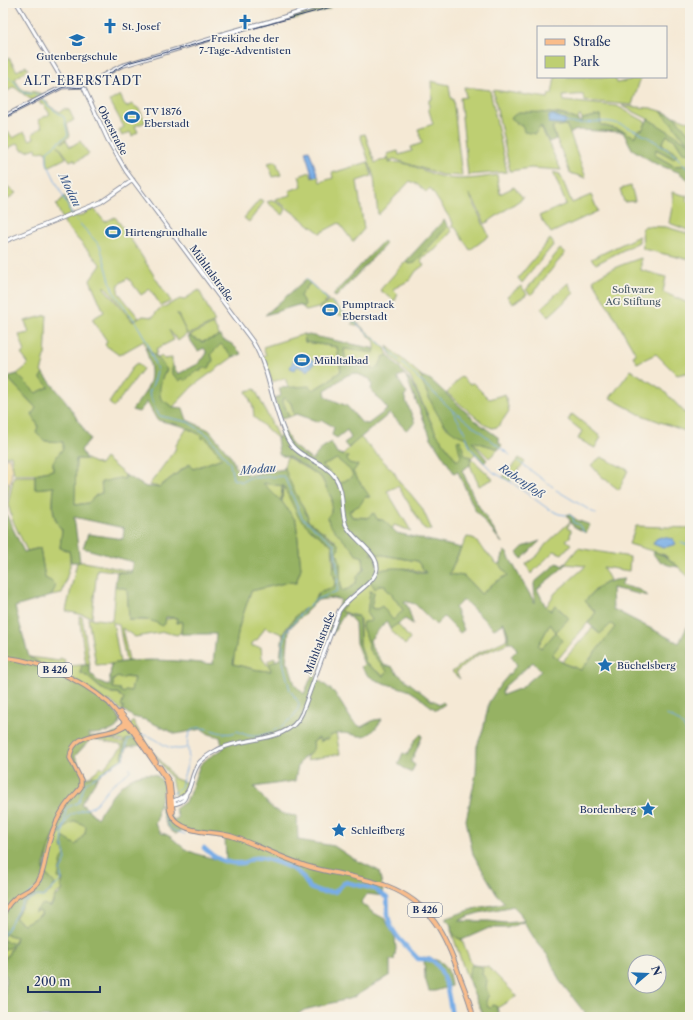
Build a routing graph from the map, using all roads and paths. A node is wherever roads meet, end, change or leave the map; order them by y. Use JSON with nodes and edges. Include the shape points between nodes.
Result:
{"nodes":[{"id":1,"x":17,"y":3,"type":"edge"},
{"id":2,"x":329,"y":3,"type":"edge"},
{"id":3,"x":320,"y":4,"type":"edge"},
{"id":4,"x":66,"y":86,"type":"junction"},
{"id":5,"x":83,"y":86,"type":"junction"},
{"id":6,"x":3,"y":117,"type":"edge"},
{"id":7,"x":132,"y":180,"type":"junction"},
{"id":8,"x":3,"y":242,"type":"edge"},
{"id":9,"x":3,"y":657,"type":"edge"},
{"id":10,"x":108,"y":702,"type":"junction"},
{"id":11,"x":119,"y":714,"type":"junction"},
{"id":12,"x":128,"y":723,"type":"junction"},
{"id":13,"x":120,"y":726,"type":"junction"},
{"id":14,"x":114,"y":732,"type":"junction"},
{"id":15,"x":143,"y":744,"type":"junction"},
{"id":16,"x":170,"y":799,"type":"junction"},
{"id":17,"x":3,"y":915,"type":"edge"},
{"id":18,"x":473,"y":1017,"type":"edge"}],
"edges":[{"from":1,"to":4,"type":"street"},
{"from":2,"to":3,"type":"street"},
{"from":3,"to":5,"type":"street","via":[[115,68]]},
{"from":4,"to":5,"type":"street"},
{"from":4,"to":6,"type":"street"},
{"from":5,"to":7,"type":"street","name":"Oberstraße","via":[[113,149]]},
{"from":7,"to":8,"type":"street","via":[[102,202]]},
{"from":7,"to":16,"type":"street","name":"Mühltalstraße","via":[[254,345],[287,437],[300,452],[328,470],[337,480],[346,524],[376,560],[376,572],[372,578],[339,611],[302,713],[296,723],[283,732],[228,746],[207,756],[198,766],[182,802]]},
{"from":9,"to":10,"type":"main road","number":"B 426","via":[[48,667],[80,681]]},
{"from":10,"to":11,"type":"main road","number":"B 426"},
{"from":10,"to":12,"type":"main road","number":"B 426"},
{"from":11,"to":12,"type":"main road","number":"B 426"},
{"from":11,"to":13,"type":"main road"},
{"from":12,"to":13,"type":"main road"},
{"from":12,"to":14,"type":"main road"},
{"from":12,"to":15,"type":"main road","number":"B 426"},
{"from":13,"to":14,"type":"main road"},
{"from":14,"to":17,"type":"main road","via":[[81,738],[73,747],[70,758],[81,780],[81,786],[64,808],[49,839],[43,873],[38,882],[14,898]]},
{"from":15,"to":16,"type":"main road","number":"B 426","via":[[165,778]]},
{"from":15,"to":16,"type":"main road","number":"B 426","via":[[167,777]]},
{"from":16,"to":18,"type":"main road","number":"B 426","via":[[174,819],[188,828],[228,835],[304,865],[381,884],[406,895],[425,911],[442,932],[454,958]]}]}
